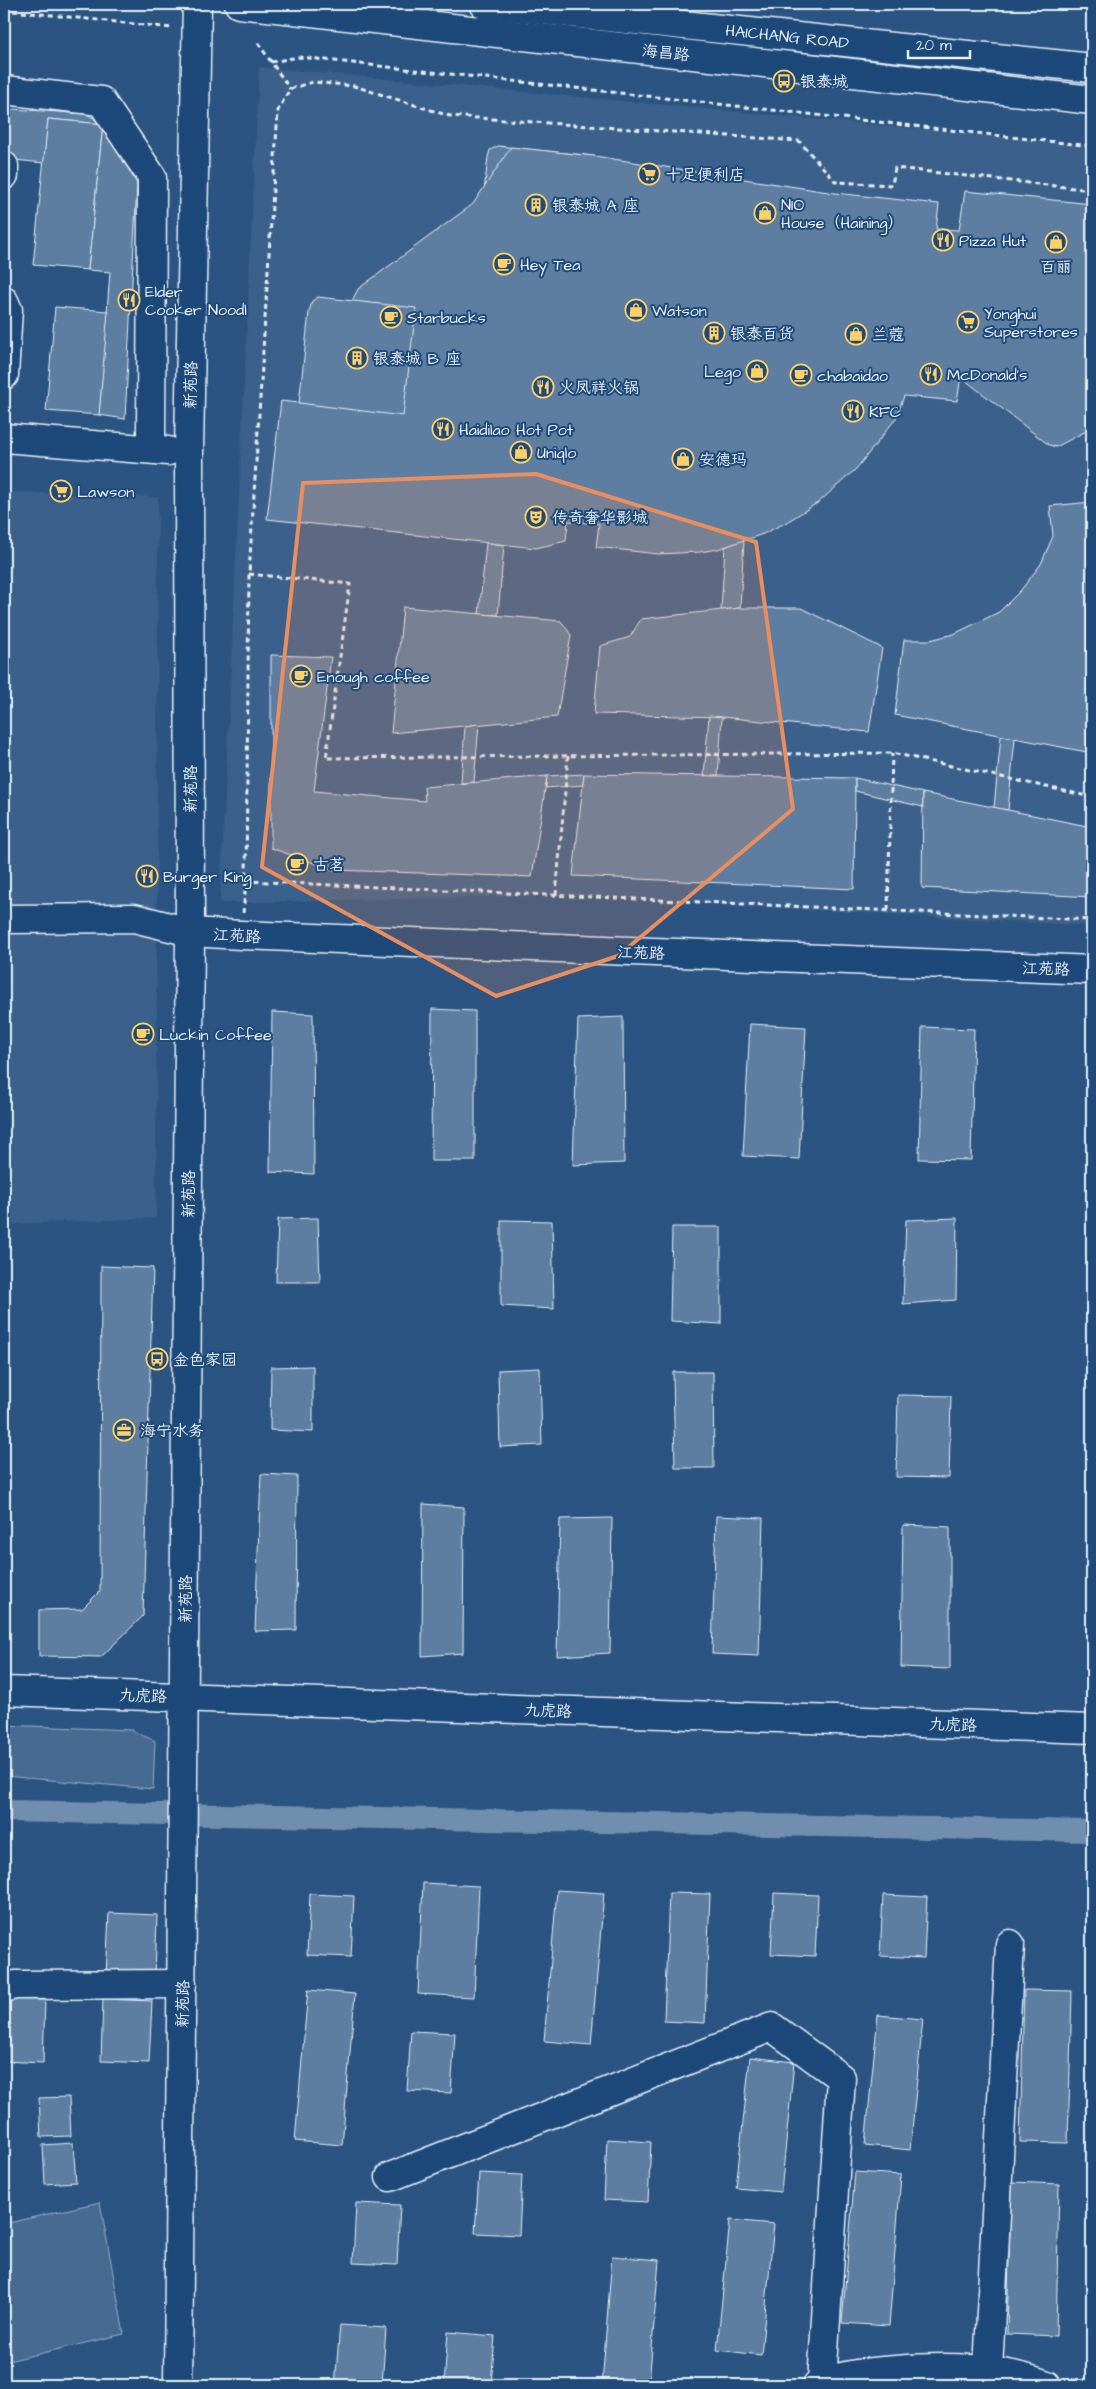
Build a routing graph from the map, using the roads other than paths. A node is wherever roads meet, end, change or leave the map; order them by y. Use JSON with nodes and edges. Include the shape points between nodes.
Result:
{"nodes":[{"id":1,"x":197,"y":4,"type":"edge"},
{"id":2,"x":239,"y":4,"type":"edge"},
{"id":3,"x":484,"y":4,"type":"edge"},
{"id":4,"x":1092,"y":68,"type":"edge"},
{"id":5,"x":4,"y":90,"type":"edge"},
{"id":6,"x":1092,"y":100,"type":"edge"},
{"id":7,"x":4,"y":301,"type":"edge"},
{"id":8,"x":4,"y":375,"type":"edge"},
{"id":9,"x":4,"y":438,"type":"edge"},
{"id":10,"x":151,"y":449,"type":"junction"},
{"id":11,"x":189,"y":452,"type":"junction"},
{"id":12,"x":4,"y":919,"type":"edge"},
{"id":13,"x":190,"y":932,"type":"junction"},
{"id":14,"x":1092,"y":970,"type":"edge"},
{"id":15,"x":4,"y":1691,"type":"edge"},
{"id":16,"x":184,"y":1696,"type":"junction"},
{"id":17,"x":1092,"y":1729,"type":"edge"},
{"id":18,"x":1010,"y":1944,"type":"dead end"},
{"id":19,"x":182,"y":1984,"type":"junction"},
{"id":20,"x":4,"y":1988,"type":"edge"},
{"id":21,"x":390,"y":2177,"type":"dead end"},
{"id":22,"x":988,"y":2370,"type":"junction"},
{"id":23,"x":820,"y":2384,"type":"edge"},
{"id":24,"x":178,"y":2385,"type":"edge"},
{"id":25,"x":1047,"y":2385,"type":"edge"}],
"edges":[{"from":1,"to":11,"type":"street","name":"新苑路"},
{"from":2,"to":6,"type":"street","name":"海昌路"},
{"from":3,"to":4,"type":"street","name":"HAICHANG ROAD"},
{"from":5,"to":10,"type":"street","via":[[101,101],[152,177]]},
{"from":7,"to":8,"type":"street","via":[[8,310]]},
{"from":9,"to":10,"type":"street"},
{"from":10,"to":11,"type":"street"},
{"from":11,"to":13,"type":"street","name":"新苑路"},
{"from":12,"to":13,"type":"street","name":"江苑路","via":[[134,918]]},
{"from":13,"to":14,"type":"street","name":"江苑路"},
{"from":13,"to":16,"type":"street","name":"新苑路"},
{"from":15,"to":16,"type":"street","name":"九虎路"},
{"from":16,"to":17,"type":"street","name":"九虎路"},
{"from":16,"to":19,"type":"street","name":"新苑路"},
{"from":18,"to":22,"type":"street"},
{"from":19,"to":20,"type":"street","via":[[14,1985]]},
{"from":19,"to":24,"type":"street","name":"新苑路"},
{"from":21,"to":23,"type":"street","via":[[772,2027],[841,2078]]},
{"from":22,"to":23,"type":"street","via":[[937,2367],[891,2370],[855,2373]]},
{"from":22,"to":25,"type":"street","via":[[1024,2376]]}]}
